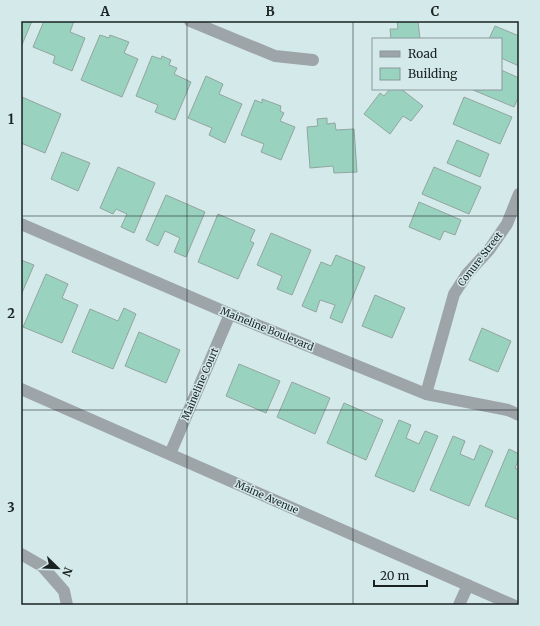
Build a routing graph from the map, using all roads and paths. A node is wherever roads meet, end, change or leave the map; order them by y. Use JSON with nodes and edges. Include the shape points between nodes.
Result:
{"nodes":[{"id":1,"x":190,"y":21,"type":"edge"},
{"id":2,"x":313,"y":60,"type":"dead end"},
{"id":3,"x":519,"y":194,"type":"edge"},
{"id":4,"x":21,"y":224,"type":"edge"},
{"id":5,"x":230,"y":314,"type":"junction"},
{"id":6,"x":21,"y":389,"type":"edge"},
{"id":7,"x":426,"y":394,"type":"junction"},
{"id":8,"x":519,"y":415,"type":"edge"},
{"id":9,"x":170,"y":454,"type":"junction"},
{"id":10,"x":21,"y":554,"type":"edge"},
{"id":11,"x":468,"y":585,"type":"junction"},
{"id":12,"x":67,"y":605,"type":"edge"},
{"id":13,"x":459,"y":605,"type":"edge"},
{"id":14,"x":513,"y":605,"type":"edge"}],
"edges":[{"from":1,"to":2,"type":"street","via":[[275,56]]},
{"from":3,"to":7,"type":"street","name":"Conure Street","via":[[507,224],[454,294]]},
{"from":4,"to":5,"type":"street","name":"Maineline Boulevard"},
{"from":5,"to":7,"type":"street","name":"Maineline Boulevard"},
{"from":5,"to":9,"type":"street","name":"Maineline Court"},
{"from":6,"to":9,"type":"street","name":"Maine Avenue"},
{"from":7,"to":8,"type":"street","name":"Maineline Boulevard","via":[[508,410]]},
{"from":9,"to":11,"type":"street","name":"Maine Avenue"},
{"from":10,"to":12,"type":"street","via":[[42,566],[64,591]]},
{"from":11,"to":13,"type":"street"},
{"from":11,"to":14,"type":"street","name":"Maine Avenue"}]}
